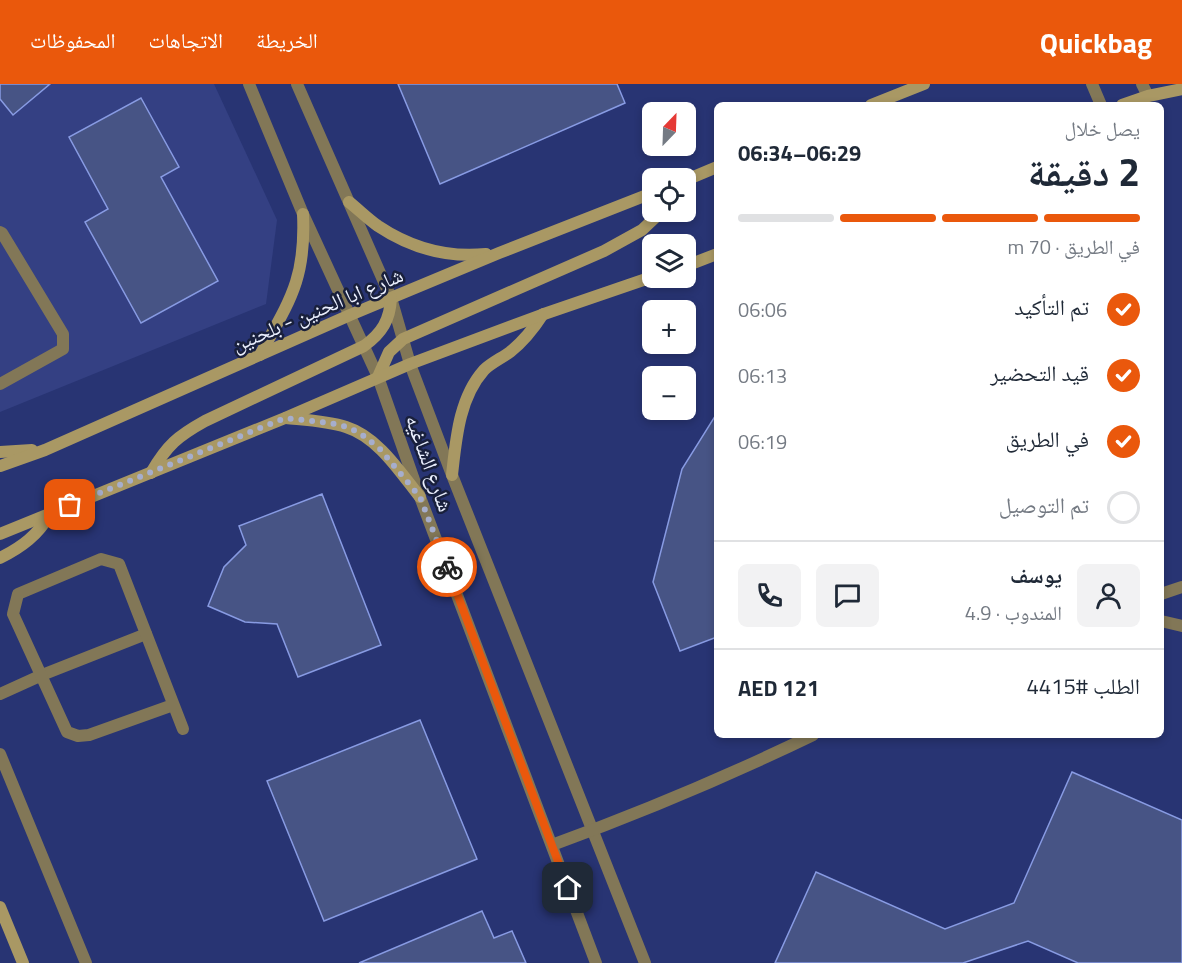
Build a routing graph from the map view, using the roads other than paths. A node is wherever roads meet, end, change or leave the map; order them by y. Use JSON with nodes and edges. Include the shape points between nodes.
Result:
{"nodes":[{"id":1,"x":249,"y":84,"type":"edge"},
{"id":2,"x":297,"y":84,"type":"edge"},
{"id":3,"x":924,"y":84,"type":"edge"},
{"id":4,"x":1092,"y":84,"type":"edge"},
{"id":5,"x":1142,"y":84,"type":"edge"},
{"id":6,"x":1182,"y":89,"type":"edge"},
{"id":7,"x":1148,"y":96,"type":"junction"},
{"id":8,"x":879,"y":102,"type":"edge"},
{"id":9,"x":1100,"y":102,"type":"edge"},
{"id":10,"x":1131,"y":102,"type":"edge"},
{"id":11,"x":714,"y":168,"type":"edge"},
{"id":12,"x":696,"y":176,"type":"edge"},
{"id":13,"x":642,"y":197,"type":"edge"},
{"id":14,"x":349,"y":202,"type":"junction"},
{"id":15,"x":303,"y":214,"type":"junction"},
{"id":16,"x":650,"y":222,"type":"edge"},
{"id":17,"x":0,"y":232,"type":"edge"},
{"id":18,"x":499,"y":253,"type":"junction"},
{"id":19,"x":714,"y":255,"type":"edge"},
{"id":20,"x":696,"y":262,"type":"edge"},
{"id":21,"x":642,"y":280,"type":"edge"},
{"id":22,"x":391,"y":298,"type":"junction"},
{"id":23,"x":544,"y":314,"type":"junction"},
{"id":24,"x":350,"y":315,"type":"junction"},
{"id":25,"x":403,"y":339,"type":"junction"},
{"id":26,"x":364,"y":346,"type":"junction"},
{"id":27,"x":260,"y":355,"type":"junction"},
{"id":28,"x":410,"y":364,"type":"junction"},
{"id":29,"x":378,"y":377,"type":"junction"},
{"id":30,"x":0,"y":384,"type":"edge"},
{"id":31,"x":285,"y":418,"type":"junction"},
{"id":32,"x":45,"y":450,"type":"junction"},
{"id":33,"x":0,"y":452,"type":"edge"},
{"id":34,"x":0,"y":466,"type":"edge"},
{"id":35,"x":151,"y":472,"type":"junction"},
{"id":36,"x":452,"y":474,"type":"junction"},
{"id":37,"x":420,"y":497,"type":"junction"},
{"id":38,"x":50,"y":514,"type":"junction"},
{"id":39,"x":0,"y":534,"type":"edge"},
{"id":40,"x":0,"y":558,"type":"edge"},
{"id":41,"x":1182,"y":587,"type":"edge"},
{"id":42,"x":1164,"y":593,"type":"edge"},
{"id":43,"x":1164,"y":622,"type":"edge"},
{"id":44,"x":1182,"y":626,"type":"edge"},
{"id":45,"x":146,"y":634,"type":"junction"},
{"id":46,"x":42,"y":675,"type":"junction"},
{"id":47,"x":0,"y":694,"type":"edge"},
{"id":48,"x":173,"y":705,"type":"junction"},
{"id":49,"x":183,"y":729,"type":"dead end"},
{"id":50,"x":807,"y":738,"type":"edge"},
{"id":51,"x":0,"y":753,"type":"edge"},
{"id":52,"x":592,"y":830,"type":"junction"},
{"id":53,"x":552,"y":845,"type":"junction"},
{"id":54,"x":0,"y":907,"type":"edge"},
{"id":55,"x":23,"y":963,"type":"edge"},
{"id":56,"x":86,"y":963,"type":"edge"},
{"id":57,"x":596,"y":963,"type":"edge"},
{"id":58,"x":645,"y":963,"type":"edge"}],
"edges":[{"from":1,"to":15,"type":"street","name":"شارع الشاغيه"},
{"from":2,"to":14,"type":"street","name":"شارع الشاغيه"},
{"from":3,"to":8,"type":"street"},
{"from":4,"to":9,"type":"street"},
{"from":5,"to":7,"type":"street"},
{"from":6,"to":7,"type":"street"},
{"from":7,"to":10,"type":"street"},
{"from":11,"to":12,"type":"street"},
{"from":13,"to":18,"type":"street","name":"شارع ابا الحنين - بلحنين"},
{"from":14,"to":18,"type":"street","via":[[389,233],[434,252],[466,256]]},
{"from":14,"to":22,"type":"street","name":"شارع الشاغيه"},
{"from":15,"to":24,"type":"street","name":"شارع الشاغيه"},
{"from":15,"to":27,"type":"street","via":[[302,263],[296,287]]},
{"from":16,"to":25,"type":"street","via":[[604,251]]},
{"from":17,"to":30,"type":"street","via":[[63,334],[63,349]]},
{"from":18,"to":22,"type":"street","name":"شارع ابا الحنين - بلحنين"},
{"from":19,"to":20,"type":"street"},
{"from":21,"to":23,"type":"street"},
{"from":22,"to":24,"type":"street","name":"شارع ابا الحنين - بلحنين"},
{"from":22,"to":25,"type":"street","name":"شارع الشاغيه"},
{"from":22,"to":26,"type":"street","via":[[387,321]]},
{"from":23,"to":28,"type":"street"},
{"from":23,"to":36,"type":"street","via":[[529,336],[485,369],[473,384],[457,430]]},
{"from":24,"to":26,"type":"street","name":"شارع الشاغيه"},
{"from":24,"to":27,"type":"street","name":"شارع ابا الحنين - بلحنين"},
{"from":25,"to":28,"type":"street","name":"شارع الشاغيه"},
{"from":25,"to":29,"type":"street","via":[[389,352]]},
{"from":26,"to":29,"type":"street","name":"شارع الشاغيه"},
{"from":26,"to":35,"type":"street","via":[[180,435]]},
{"from":27,"to":32,"type":"street","name":"شارع ابا الحنين - بلحنين"},
{"from":28,"to":29,"type":"street"},
{"from":28,"to":36,"type":"street","name":"شارع الشاغيه"},
{"from":29,"to":31,"type":"street"},
{"from":29,"to":37,"type":"street","name":"شارع الشاغيه"},
{"from":31,"to":35,"type":"street"},
{"from":31,"to":37,"type":"street","via":[[330,423],[360,433],[380,449]]},
{"from":32,"to":33,"type":"street"},
{"from":32,"to":34,"type":"street","name":"شارع ابا الحنين - بلحنين"},
{"from":35,"to":38,"type":"street"},
{"from":36,"to":52,"type":"street","name":"شارع الشاغيه"},
{"from":37,"to":53,"type":"street","name":"شارع الشاغيه"},
{"from":38,"to":39,"type":"street"},
{"from":38,"to":40,"type":"street","via":[[32,538]]},
{"from":41,"to":42,"type":"street"},
{"from":43,"to":44,"type":"street"},
{"from":45,"to":46,"type":"street"},
{"from":45,"to":46,"type":"street","via":[[119,564],[101,559],[18,594],[13,614]]},
{"from":45,"to":48,"type":"street"},
{"from":46,"to":47,"type":"street"},
{"from":46,"to":48,"type":"street","via":[[67,732],[78,736]]},
{"from":48,"to":49,"type":"street"},
{"from":50,"to":52,"type":"street"},
{"from":51,"to":56,"type":"street"},
{"from":52,"to":53,"type":"street"},
{"from":52,"to":58,"type":"street","name":"شارع الشاغيه"},
{"from":53,"to":57,"type":"street","name":"شارع الشاغيه"},
{"from":54,"to":55,"type":"street"}]}
